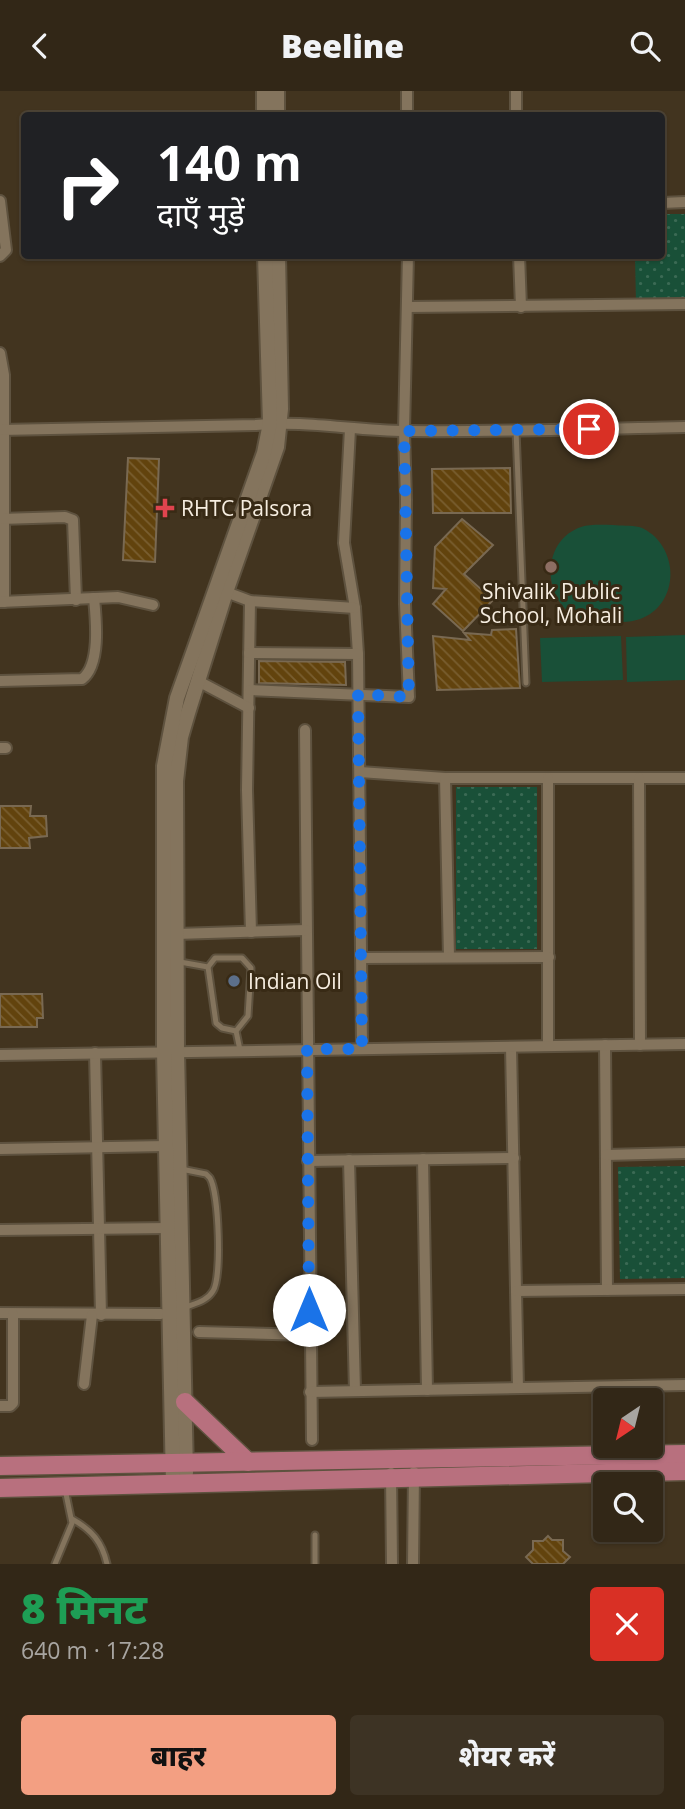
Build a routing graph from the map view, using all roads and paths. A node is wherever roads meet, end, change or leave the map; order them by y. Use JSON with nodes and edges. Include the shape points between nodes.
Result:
{"nodes":[{"id":1,"x":264,"y":91,"type":"edge"},
{"id":2,"x":277,"y":91,"type":"edge"},
{"id":3,"x":407,"y":91,"type":"edge"},
{"id":4,"x":516,"y":91,"type":"edge"},
{"id":5,"x":264,"y":112,"type":"edge"},
{"id":6,"x":277,"y":112,"type":"edge"},
{"id":7,"x":407,"y":112,"type":"edge"},
{"id":8,"x":516,"y":112,"type":"edge"},
{"id":9,"x":0,"y":201,"type":"edge"},
{"id":10,"x":685,"y":202,"type":"edge"},
{"id":11,"x":665,"y":203,"type":"edge"},
{"id":12,"x":0,"y":256,"type":"edge"},
{"id":13,"x":265,"y":259,"type":"edge"},
{"id":14,"x":278,"y":259,"type":"edge"},
{"id":15,"x":408,"y":259,"type":"edge"},
{"id":16,"x":519,"y":259,"type":"edge"},
{"id":17,"x":685,"y":304,"type":"edge"},
{"id":18,"x":408,"y":307,"type":"junction"},
{"id":19,"x":521,"y":307,"type":"junction"},
{"id":20,"x":0,"y":353,"type":"edge"},
{"id":21,"x":275,"y":422,"type":"junction"},
{"id":22,"x":685,"y":427,"type":"edge"},
{"id":23,"x":350,"y":429,"type":"junction"},
{"id":24,"x":2,"y":430,"type":"edge"},
{"id":25,"x":516,"y":430,"type":"junction"},
{"id":26,"x":404,"y":431,"type":"junction"},
{"id":27,"x":2,"y":519,"type":"edge"},
{"id":28,"x":221,"y":590,"type":"junction"},
{"id":29,"x":94,"y":598,"type":"junction"},
{"id":30,"x":76,"y":600,"type":"junction"},
{"id":31,"x":250,"y":601,"type":"junction"},
{"id":32,"x":2,"y":602,"type":"edge"},
{"id":33,"x":153,"y":605,"type":"dead end"},
{"id":34,"x":355,"y":608,"type":"junction"},
{"id":35,"x":249,"y":653,"type":"junction"},
{"id":36,"x":358,"y":653,"type":"junction"},
{"id":37,"x":0,"y":681,"type":"edge"},
{"id":38,"x":198,"y":681,"type":"junction"},
{"id":39,"x":526,"y":683,"type":"dead end"},
{"id":40,"x":250,"y":690,"type":"junction"},
{"id":41,"x":358,"y":694,"type":"junction"},
{"id":42,"x":249,"y":708,"type":"junction"},
{"id":43,"x":305,"y":730,"type":"dead end"},
{"id":44,"x":360,"y":772,"type":"junction"},
{"id":45,"x":445,"y":778,"type":"junction"},
{"id":46,"x":548,"y":778,"type":"junction"},
{"id":47,"x":639,"y":778,"type":"junction"},
{"id":48,"x":685,"y":778,"type":"edge"},
{"id":49,"x":306,"y":930,"type":"junction"},
{"id":50,"x":251,"y":932,"type":"junction"},
{"id":51,"x":176,"y":934,"type":"junction"},
{"id":52,"x":449,"y":957,"type":"junction"},
{"id":53,"x":549,"y":957,"type":"junction"},
{"id":54,"x":362,"y":958,"type":"junction"},
{"id":55,"x":177,"y":961,"type":"junction"},
{"id":56,"x":208,"y":967,"type":"junction"},
{"id":57,"x":236,"y":1031,"type":"junction"},
{"id":58,"x":685,"y":1044,"type":"edge"},
{"id":59,"x":605,"y":1045,"type":"junction"},
{"id":60,"x":640,"y":1045,"type":"junction"},
{"id":61,"x":548,"y":1046,"type":"junction"},
{"id":62,"x":511,"y":1047,"type":"junction"},
{"id":63,"x":307,"y":1049,"type":"junction"},
{"id":64,"x":362,"y":1049,"type":"junction"},
{"id":65,"x":240,"y":1050,"type":"junction"},
{"id":66,"x":171,"y":1051,"type":"junction"},
{"id":67,"x":95,"y":1053,"type":"junction"},
{"id":68,"x":0,"y":1055,"type":"edge"},
{"id":69,"x":166,"y":1146,"type":"junction"},
{"id":70,"x":97,"y":1147,"type":"junction"},
{"id":71,"x":0,"y":1149,"type":"edge"},
{"id":72,"x":685,"y":1153,"type":"edge"},
{"id":73,"x":606,"y":1155,"type":"junction"},
{"id":74,"x":514,"y":1158,"type":"junction"},
{"id":75,"x":423,"y":1159,"type":"junction"},
{"id":76,"x":349,"y":1160,"type":"junction"},
{"id":77,"x":308,"y":1161,"type":"junction"},
{"id":78,"x":179,"y":1169,"type":"junction"},
{"id":79,"x":168,"y":1228,"type":"junction"},
{"id":80,"x":99,"y":1229,"type":"junction"},
{"id":81,"x":0,"y":1230,"type":"edge"},
{"id":82,"x":685,"y":1289,"type":"edge"},
{"id":83,"x":607,"y":1290,"type":"junction"},
{"id":84,"x":516,"y":1291,"type":"junction"},
{"id":85,"x":183,"y":1308,"type":"junction"},
{"id":86,"x":0,"y":1313,"type":"edge"},
{"id":87,"x":13,"y":1314,"type":"junction"},
{"id":88,"x":161,"y":1314,"type":"dead end"},
{"id":89,"x":96,"y":1315,"type":"junction"},
{"id":90,"x":199,"y":1332,"type":"dead end"},
{"id":91,"x":309,"y":1335,"type":"junction"},
{"id":92,"x":84,"y":1384,"type":"dead end"},
{"id":93,"x":685,"y":1385,"type":"edge"},
{"id":94,"x":518,"y":1388,"type":"junction"},
{"id":95,"x":427,"y":1389,"type":"junction"},
{"id":96,"x":355,"y":1391,"type":"junction"},
{"id":97,"x":310,"y":1392,"type":"junction"},
{"id":98,"x":185,"y":1402,"type":"junction"},
{"id":99,"x":0,"y":1406,"type":"edge"},
{"id":100,"x":312,"y":1440,"type":"dead end"},
{"id":101,"x":685,"y":1454,"type":"edge"},
{"id":102,"x":414,"y":1459,"type":"junction"},
{"id":103,"x":391,"y":1460,"type":"junction"},
{"id":104,"x":248,"y":1462,"type":"junction"},
{"id":105,"x":179,"y":1463,"type":"junction"},
{"id":106,"x":0,"y":1466,"type":"edge"},
{"id":107,"x":685,"y":1471,"type":"edge"},
{"id":108,"x":414,"y":1478,"type":"junction"},
{"id":109,"x":391,"y":1479,"type":"junction"},
{"id":110,"x":180,"y":1484,"type":"junction"},
{"id":111,"x":64,"y":1486,"type":"junction"},
{"id":112,"x":0,"y":1487,"type":"edge"},
{"id":113,"x":72,"y":1519,"type":"junction"},
{"id":114,"x":315,"y":1535,"type":"dead end"},
{"id":115,"x":55,"y":1564,"type":"edge"},
{"id":116,"x":107,"y":1564,"type":"edge"},
{"id":117,"x":315,"y":1564,"type":"edge"},
{"id":118,"x":392,"y":1564,"type":"edge"},
{"id":119,"x":413,"y":1564,"type":"edge"}],
"edges":[{"from":1,"to":5,"type":"street"},
{"from":2,"to":6,"type":"street"},
{"from":3,"to":7,"type":"street"},
{"from":4,"to":8,"type":"street"},
{"from":9,"to":12,"type":"street","via":[[6,250]]},
{"from":10,"to":11,"type":"street"},
{"from":13,"to":21,"type":"street"},
{"from":14,"to":21,"type":"street"},
{"from":15,"to":18,"type":"street"},
{"from":16,"to":19,"type":"street"},
{"from":17,"to":19,"type":"street"},
{"from":18,"to":19,"type":"street"},
{"from":18,"to":26,"type":"street"},
{"from":20,"to":24,"type":"street","via":[[4,364]]},
{"from":21,"to":23,"type":"street"},
{"from":21,"to":24,"type":"street"},
{"from":21,"to":28,"type":"street"},
{"from":22,"to":25,"type":"street"},
{"from":23,"to":26,"type":"street"},
{"from":23,"to":34,"type":"street","via":[[344,543]]},
{"from":24,"to":27,"type":"street"},
{"from":25,"to":26,"type":"street"},
{"from":25,"to":39,"type":"lane"},
{"from":26,"to":41,"type":"street","via":[[409,697]]},
{"from":27,"to":30,"type":"street","via":[[65,516],[73,520]]},
{"from":27,"to":32,"type":"street"},
{"from":28,"to":31,"type":"street"},
{"from":28,"to":38,"type":"street"},
{"from":28,"to":66,"type":"street","via":[[177,698],[164,766]]},
{"from":29,"to":30,"type":"street"},
{"from":29,"to":33,"type":"street","via":[[118,597]]},
{"from":29,"to":37,"type":"street","via":[[94,658],[88,675],[82,679]]},
{"from":30,"to":32,"type":"street"},
{"from":31,"to":34,"type":"street"},
{"from":31,"to":35,"type":"street"},
{"from":34,"to":36,"type":"street"},
{"from":35,"to":36,"type":"street"},
{"from":35,"to":40,"type":"street"},
{"from":36,"to":41,"type":"street"},
{"from":38,"to":42,"type":"street"},
{"from":38,"to":51,"type":"street","via":[[181,737],[176,781]]},
{"from":40,"to":41,"type":"street"},
{"from":40,"to":42,"type":"street"},
{"from":41,"to":44,"type":"street"},
{"from":42,"to":50,"type":"street"},
{"from":43,"to":49,"type":"street"},
{"from":44,"to":45,"type":"street"},
{"from":44,"to":54,"type":"street"},
{"from":45,"to":46,"type":"street"},
{"from":45,"to":52,"type":"street"},
{"from":46,"to":47,"type":"street"},
{"from":46,"to":53,"type":"street"},
{"from":47,"to":48,"type":"street"},
{"from":47,"to":60,"type":"street"},
{"from":49,"to":50,"type":"street"},
{"from":49,"to":63,"type":"street"},
{"from":50,"to":51,"type":"street"},
{"from":51,"to":55,"type":"street"},
{"from":52,"to":53,"type":"street"},
{"from":52,"to":54,"type":"street"},
{"from":53,"to":61,"type":"street"},
{"from":54,"to":64,"type":"street"},
{"from":55,"to":56,"type":"lane"},
{"from":55,"to":66,"type":"street"},
{"from":56,"to":57,"type":"lane","via":[[216,1023]]},
{"from":56,"to":57,"type":"lane","via":[[215,958],[242,958],[251,968],[248,1016]]},
{"from":57,"to":65,"type":"lane"},
{"from":58,"to":60,"type":"street"},
{"from":59,"to":60,"type":"street"},
{"from":59,"to":61,"type":"street"},
{"from":59,"to":73,"type":"street"},
{"from":61,"to":62,"type":"street"},
{"from":62,"to":64,"type":"street"},
{"from":62,"to":74,"type":"street"},
{"from":63,"to":64,"type":"street"},
{"from":63,"to":65,"type":"street"},
{"from":63,"to":77,"type":"street"},
{"from":65,"to":66,"type":"street"},
{"from":66,"to":67,"type":"street"},
{"from":66,"to":69,"type":"street"},
{"from":66,"to":78,"type":"street"},
{"from":67,"to":68,"type":"street"},
{"from":67,"to":70,"type":"street"},
{"from":69,"to":70,"type":"street"},
{"from":69,"to":79,"type":"street"},
{"from":70,"to":71,"type":"street"},
{"from":70,"to":80,"type":"street"},
{"from":72,"to":73,"type":"street"},
{"from":73,"to":83,"type":"street"},
{"from":74,"to":75,"type":"street"},
{"from":74,"to":84,"type":"street"},
{"from":75,"to":76,"type":"street"},
{"from":75,"to":95,"type":"street"},
{"from":76,"to":77,"type":"street"},
{"from":76,"to":96,"type":"street"},
{"from":77,"to":91,"type":"street"},
{"from":78,"to":85,"type":"street"},
{"from":78,"to":85,"type":"lane","via":[[210,1178],[219,1213],[216,1285],[206,1299]]},
{"from":79,"to":80,"type":"street"},
{"from":79,"to":105,"type":"street"},
{"from":80,"to":81,"type":"street"},
{"from":80,"to":89,"type":"street"},
{"from":82,"to":83,"type":"street"},
{"from":83,"to":84,"type":"street"},
{"from":84,"to":94,"type":"street"},
{"from":85,"to":98,"type":"street"},
{"from":86,"to":87,"type":"street"},
{"from":87,"to":89,"type":"street"},
{"from":87,"to":99,"type":"street","via":[[13,1403]]},
{"from":88,"to":89,"type":"street"},
{"from":89,"to":92,"type":"street"},
{"from":90,"to":91,"type":"street"},
{"from":91,"to":97,"type":"street"},
{"from":93,"to":94,"type":"street"},
{"from":94,"to":95,"type":"street"},
{"from":95,"to":96,"type":"street"},
{"from":96,"to":97,"type":"street"},
{"from":97,"to":100,"type":"street"},
{"from":98,"to":104,"type":"highway"},
{"from":98,"to":105,"type":"street"},
{"from":101,"to":102,"type":"highway"},
{"from":102,"to":103,"type":"highway"},
{"from":102,"to":108,"type":"street"},
{"from":103,"to":104,"type":"highway"},
{"from":103,"to":109,"type":"street"},
{"from":104,"to":105,"type":"highway"},
{"from":105,"to":106,"type":"highway"},
{"from":105,"to":110,"type":"street"},
{"from":107,"to":108,"type":"highway"},
{"from":108,"to":109,"type":"highway"},
{"from":108,"to":119,"type":"street"},
{"from":109,"to":110,"type":"highway"},
{"from":109,"to":118,"type":"street"},
{"from":110,"to":111,"type":"highway"},
{"from":111,"to":112,"type":"highway"},
{"from":111,"to":113,"type":"lane"},
{"from":113,"to":115,"type":"lane"},
{"from":113,"to":116,"type":"lane","via":[[94,1534]]},
{"from":114,"to":117,"type":"lane"}]}
